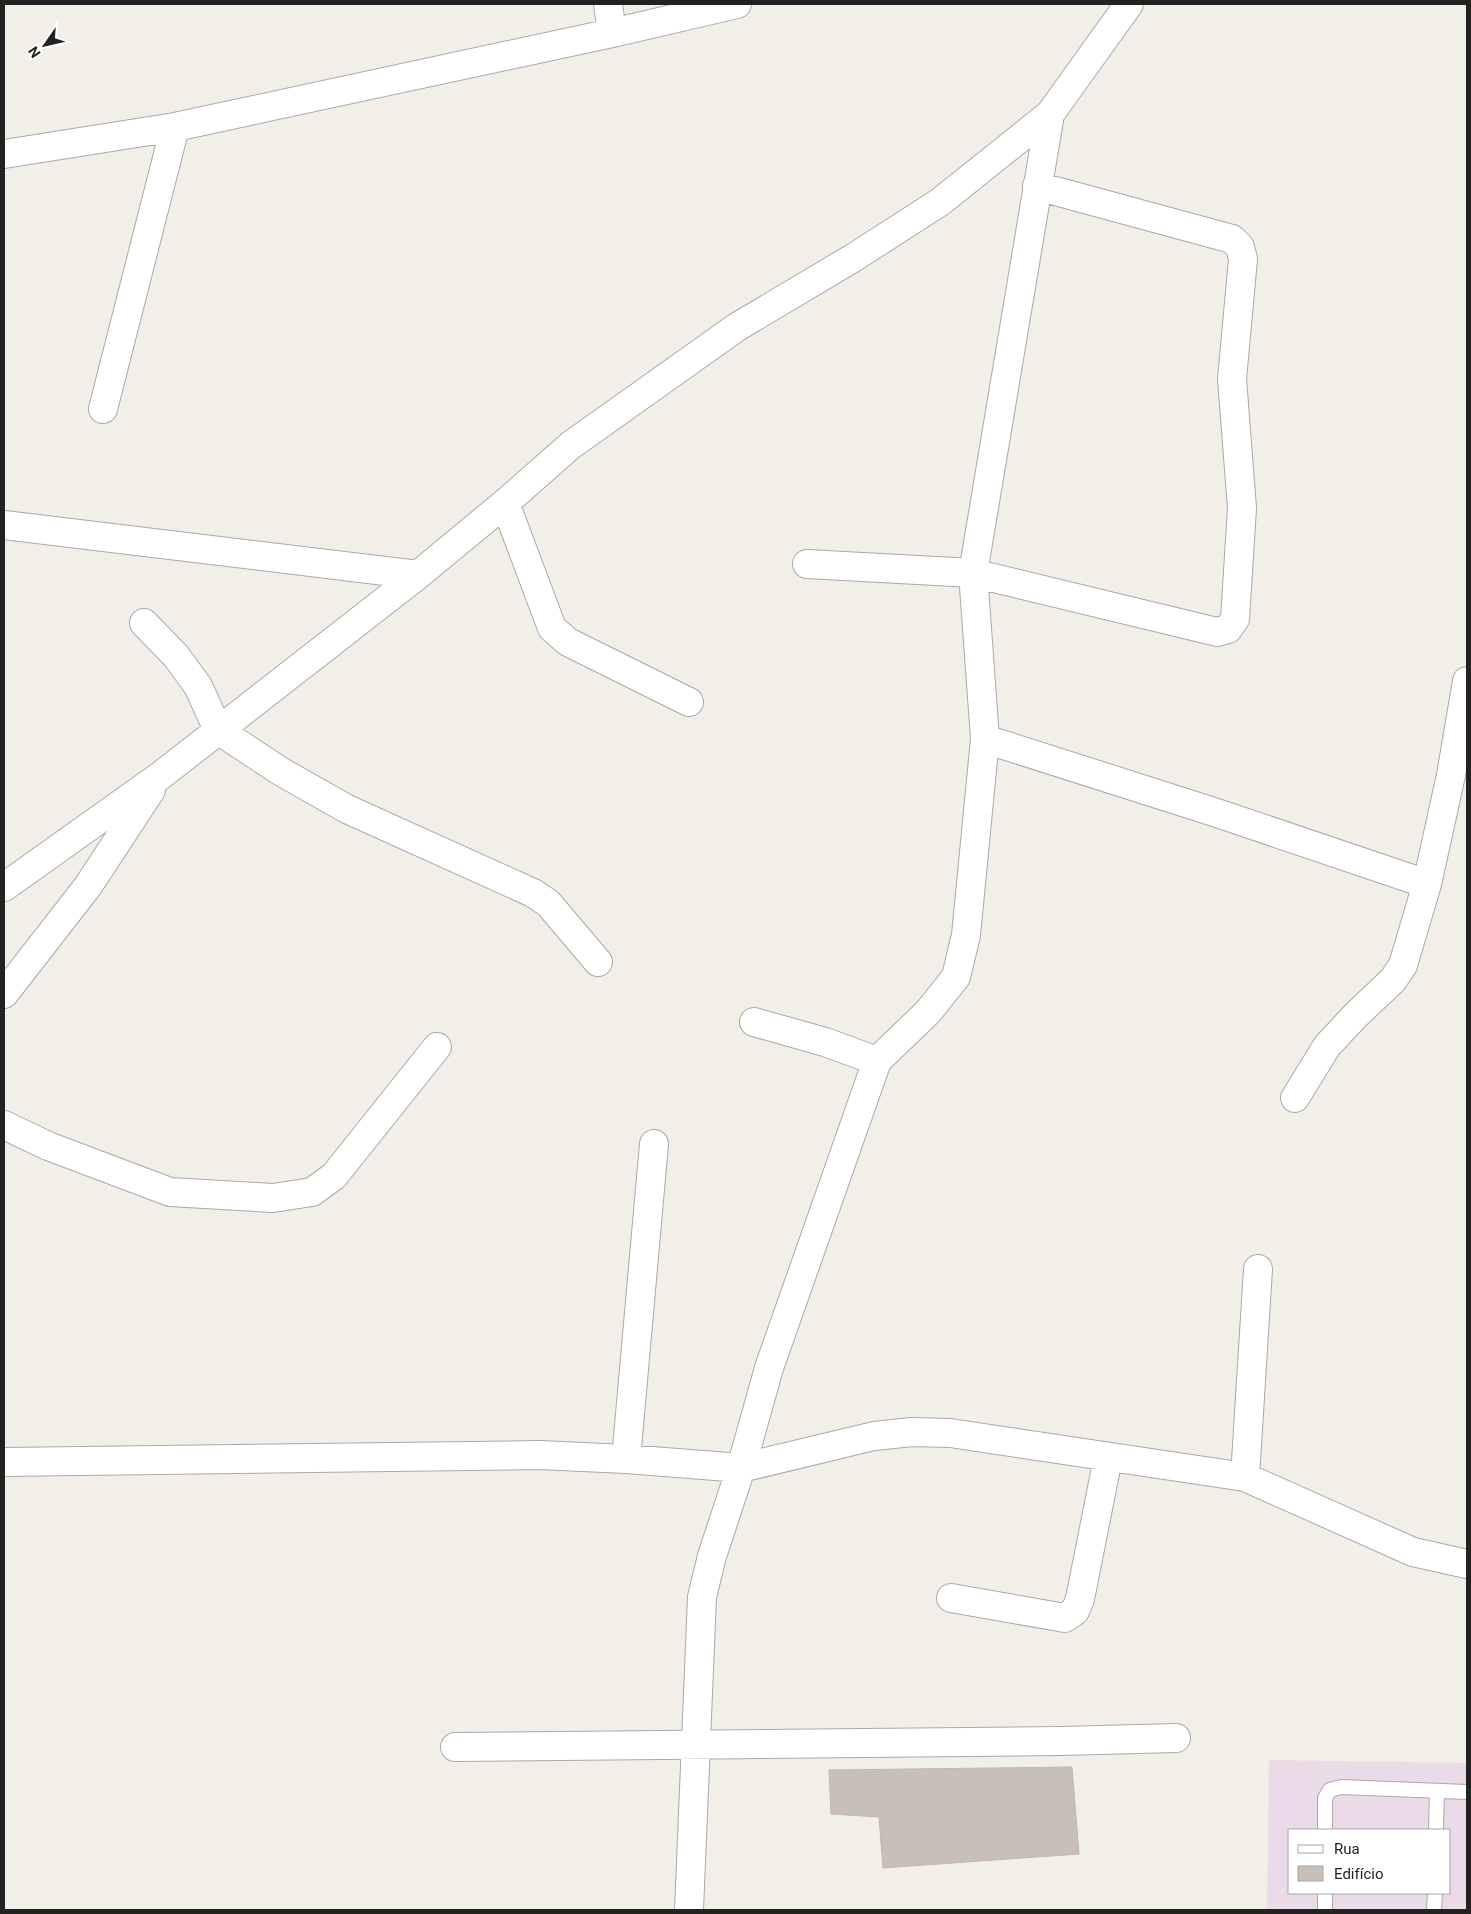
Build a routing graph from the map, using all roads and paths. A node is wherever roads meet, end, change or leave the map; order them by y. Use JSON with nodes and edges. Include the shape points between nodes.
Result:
{"nodes":[{"id":1,"x":608,"y":4,"type":"edge"},
{"id":2,"x":737,"y":4,"type":"edge"},
{"id":3,"x":1129,"y":4,"type":"edge"},
{"id":4,"x":612,"y":33,"type":"junction"},
{"id":5,"x":1050,"y":114,"type":"junction"},
{"id":6,"x":175,"y":127,"type":"junction"},
{"id":7,"x":4,"y":154,"type":"edge"},
{"id":8,"x":1037,"y":186,"type":"junction"},
{"id":9,"x":103,"y":408,"type":"dead end"},
{"id":10,"x":505,"y":503,"type":"junction"},
{"id":11,"x":4,"y":525,"type":"edge"},
{"id":12,"x":807,"y":564,"type":"dead end"},
{"id":13,"x":973,"y":573,"type":"junction"},
{"id":14,"x":418,"y":575,"type":"junction"},
{"id":15,"x":144,"y":623,"type":"dead end"},
{"id":16,"x":1467,"y":681,"type":"edge"},
{"id":17,"x":689,"y":702,"type":"dead end"},
{"id":18,"x":218,"y":730,"type":"junction"},
{"id":19,"x":985,"y":739,"type":"junction"},
{"id":20,"x":160,"y":776,"type":"junction"},
{"id":21,"x":1428,"y":884,"type":"junction"},
{"id":22,"x":4,"y":887,"type":"edge"},
{"id":23,"x":598,"y":962,"type":"dead end"},
{"id":24,"x":4,"y":994,"type":"edge"},
{"id":25,"x":754,"y":1022,"type":"dead end"},
{"id":26,"x":437,"y":1047,"type":"dead end"},
{"id":27,"x":876,"y":1060,"type":"junction"},
{"id":28,"x":1295,"y":1098,"type":"dead end"},
{"id":29,"x":4,"y":1125,"type":"edge"},
{"id":30,"x":654,"y":1144,"type":"dead end"},
{"id":31,"x":1258,"y":1268,"type":"dead end"},
{"id":32,"x":1108,"y":1458,"type":"junction"},
{"id":33,"x":626,"y":1459,"type":"junction"},
{"id":34,"x":4,"y":1462,"type":"edge"},
{"id":35,"x":741,"y":1468,"type":"junction"},
{"id":36,"x":1245,"y":1477,"type":"junction"},
{"id":37,"x":1467,"y":1564,"type":"edge"},
{"id":38,"x":951,"y":1598,"type":"dead end"},
{"id":39,"x":1176,"y":1738,"type":"dead end"},
{"id":40,"x":695,"y":1745,"type":"junction"},
{"id":41,"x":455,"y":1747,"type":"dead end"},
{"id":42,"x":1437,"y":1791,"type":"junction"},
{"id":43,"x":1467,"y":1792,"type":"edge"},
{"id":44,"x":1325,"y":1829,"type":"edge"},
{"id":45,"x":1436,"y":1829,"type":"edge"},
{"id":46,"x":1325,"y":1894,"type":"edge"},
{"id":47,"x":1435,"y":1894,"type":"edge"},
{"id":48,"x":689,"y":1910,"type":"edge"},
{"id":49,"x":1326,"y":1910,"type":"edge"},
{"id":50,"x":1434,"y":1910,"type":"edge"}],
"edges":[{"from":1,"to":4,"type":"street"},
{"from":2,"to":4,"type":"street"},
{"from":3,"to":5,"type":"street"},
{"from":4,"to":6,"type":"street"},
{"from":5,"to":8,"type":"street"},
{"from":5,"to":10,"type":"street","via":[[940,202],[737,327],[571,444]]},
{"from":6,"to":7,"type":"street"},
{"from":6,"to":9,"type":"street"},
{"from":8,"to":13,"type":"street"},
{"from":8,"to":13,"type":"street","via":[[1232,239],[1240,247],[1244,259],[1232,379],[1242,508],[1235,619],[1228,629],[1217,632]]},
{"from":10,"to":14,"type":"street"},
{"from":10,"to":17,"type":"street","via":[[552,628],[568,642]]},
{"from":11,"to":14,"type":"street"},
{"from":12,"to":13,"type":"street"},
{"from":13,"to":19,"type":"street"},
{"from":14,"to":18,"type":"street"},
{"from":15,"to":18,"type":"street","via":[[176,656],[198,686]]},
{"from":16,"to":21,"type":"street"},
{"from":18,"to":20,"type":"street"},
{"from":18,"to":23,"type":"street","via":[[280,771],[347,809],[548,902]]},
{"from":19,"to":21,"type":"street"},
{"from":19,"to":27,"type":"street","via":[[966,935],[956,977],[928,1012]]},
{"from":20,"to":22,"type":"street"},
{"from":20,"to":24,"type":"street","via":[[88,886]]},
{"from":21,"to":28,"type":"street","via":[[1403,965],[1393,980],[1327,1046]]},
{"from":25,"to":27,"type":"street"},
{"from":26,"to":29,"type":"street","via":[[334,1176],[312,1192],[273,1198],[170,1192],[48,1146]]},
{"from":27,"to":35,"type":"street","via":[[768,1368]]},
{"from":30,"to":33,"type":"street"},
{"from":31,"to":36,"type":"street"},
{"from":32,"to":35,"type":"street","via":[[950,1433],[912,1432],[874,1436]]},
{"from":32,"to":36,"type":"street"},
{"from":32,"to":38,"type":"street","via":[[1080,1600],[1075,1611],[1065,1618]]},
{"from":33,"to":34,"type":"street","via":[[539,1455]]},
{"from":33,"to":35,"type":"street"},
{"from":35,"to":40,"type":"street","via":[[702,1597]]},
{"from":36,"to":37,"type":"street","via":[[1413,1552]]},
{"from":39,"to":40,"type":"street"},
{"from":40,"to":41,"type":"street"},
{"from":40,"to":48,"type":"street"},
{"from":42,"to":43,"type":"lane"},
{"from":42,"to":44,"type":"lane","via":[[1340,1787],[1330,1790],[1325,1798]]},
{"from":42,"to":45,"type":"lane"},
{"from":46,"to":49,"type":"lane"},
{"from":47,"to":50,"type":"lane"}]}
